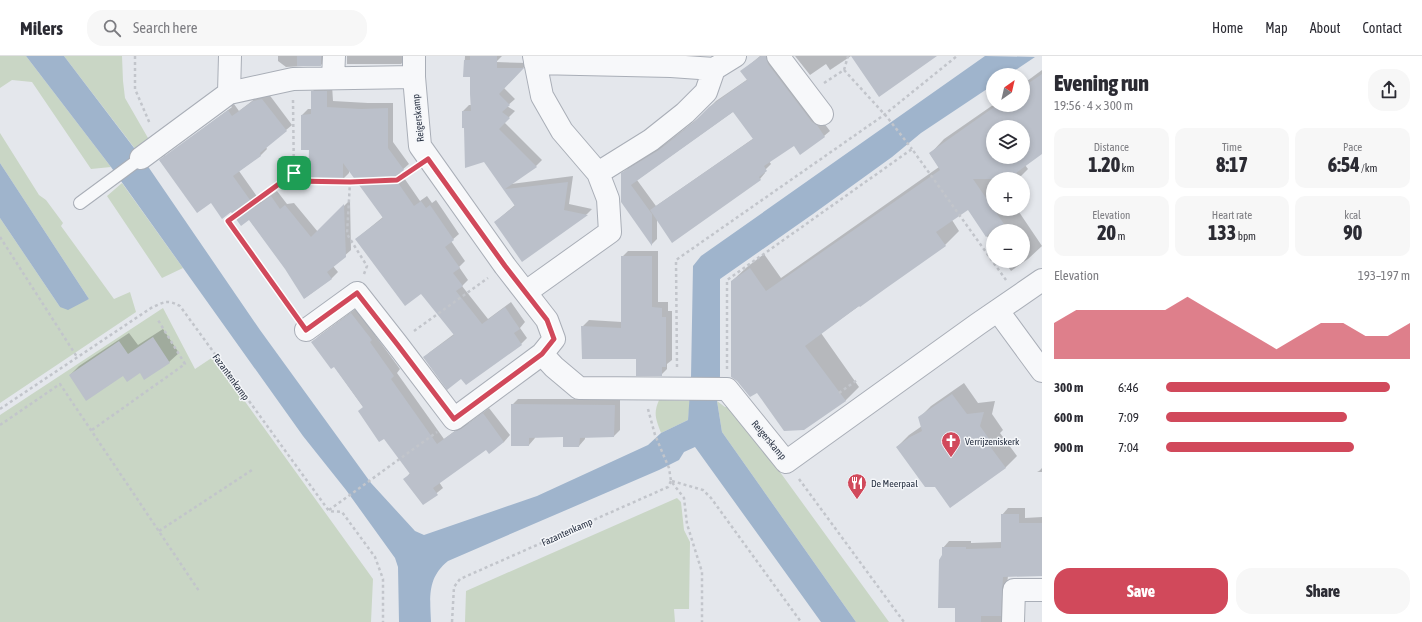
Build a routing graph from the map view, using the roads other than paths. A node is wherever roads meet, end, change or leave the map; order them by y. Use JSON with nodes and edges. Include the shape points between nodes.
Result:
{"nodes":[{"id":1,"x":230,"y":56,"type":"edge"},
{"id":2,"x":334,"y":56,"type":"edge"},
{"id":3,"x":735,"y":56,"type":"edge"},
{"id":4,"x":778,"y":56,"type":"edge"},
{"id":5,"x":535,"y":60,"type":"edge"},
{"id":6,"x":414,"y":66,"type":"edge"},
{"id":7,"x":714,"y":68,"type":"junction"},
{"id":8,"x":334,"y":78,"type":"junction"},
{"id":9,"x":229,"y":93,"type":"junction"},
{"id":10,"x":822,"y":114,"type":"dead end"},
{"id":11,"x":141,"y":158,"type":"joint"},
{"id":12,"x":598,"y":173,"type":"junction"},
{"id":13,"x":80,"y":203,"type":"dead end"},
{"id":14,"x":1042,"y":280,"type":"edge"},
{"id":15,"x":526,"y":292,"type":"junction"},
{"id":16,"x":998,"y":311,"type":"junction"},
{"id":17,"x":306,"y":330,"type":"road end"},
{"id":18,"x":542,"y":354,"type":"junction"},
{"id":19,"x":1042,"y":371,"type":"edge"},
{"id":20,"x":1042,"y":590,"type":"edge"},
{"id":21,"x":1013,"y":622,"type":"edge"}],
"edges":[{"from":1,"to":9,"type":"street"},
{"from":2,"to":8,"type":"street"},
{"from":3,"to":7,"type":"street"},
{"from":4,"to":10,"type":"street"},
{"from":5,"to":7,"type":"street"},
{"from":5,"to":12,"type":"street","via":[[542,96],[562,131]]},
{"from":6,"to":8,"type":"street","name":"Reigerskamp"},
{"from":6,"to":15,"type":"street","name":"Reigerskamp","via":[[420,146]]},
{"from":7,"to":12,"type":"street","via":[[706,92],[685,113],[651,140]]},
{"from":8,"to":9,"type":"street","name":"Reigerskamp","via":[[293,79]]},
{"from":9,"to":11,"type":"street","name":"Reigerskamp"},
{"from":11,"to":13,"type":"lane","name":"Reigerskamp"},
{"from":12,"to":15,"type":"street","via":[[608,199],[610,232]]},
{"from":14,"to":16,"type":"street","name":"Reigerskamp"},
{"from":15,"to":18,"type":"street","name":"Reigerskamp","via":[[547,320],[554,339]]},
{"from":16,"to":18,"type":"street","name":"Reigerskamp","via":[[786,462],[723,389],[579,388]]},
{"from":16,"to":19,"type":"street"},
{"from":17,"to":18,"type":"street","name":"Reigerskamp","via":[[357,293],[454,419]]},
{"from":20,"to":21,"type":"street","via":[[1014,590]]}]}
